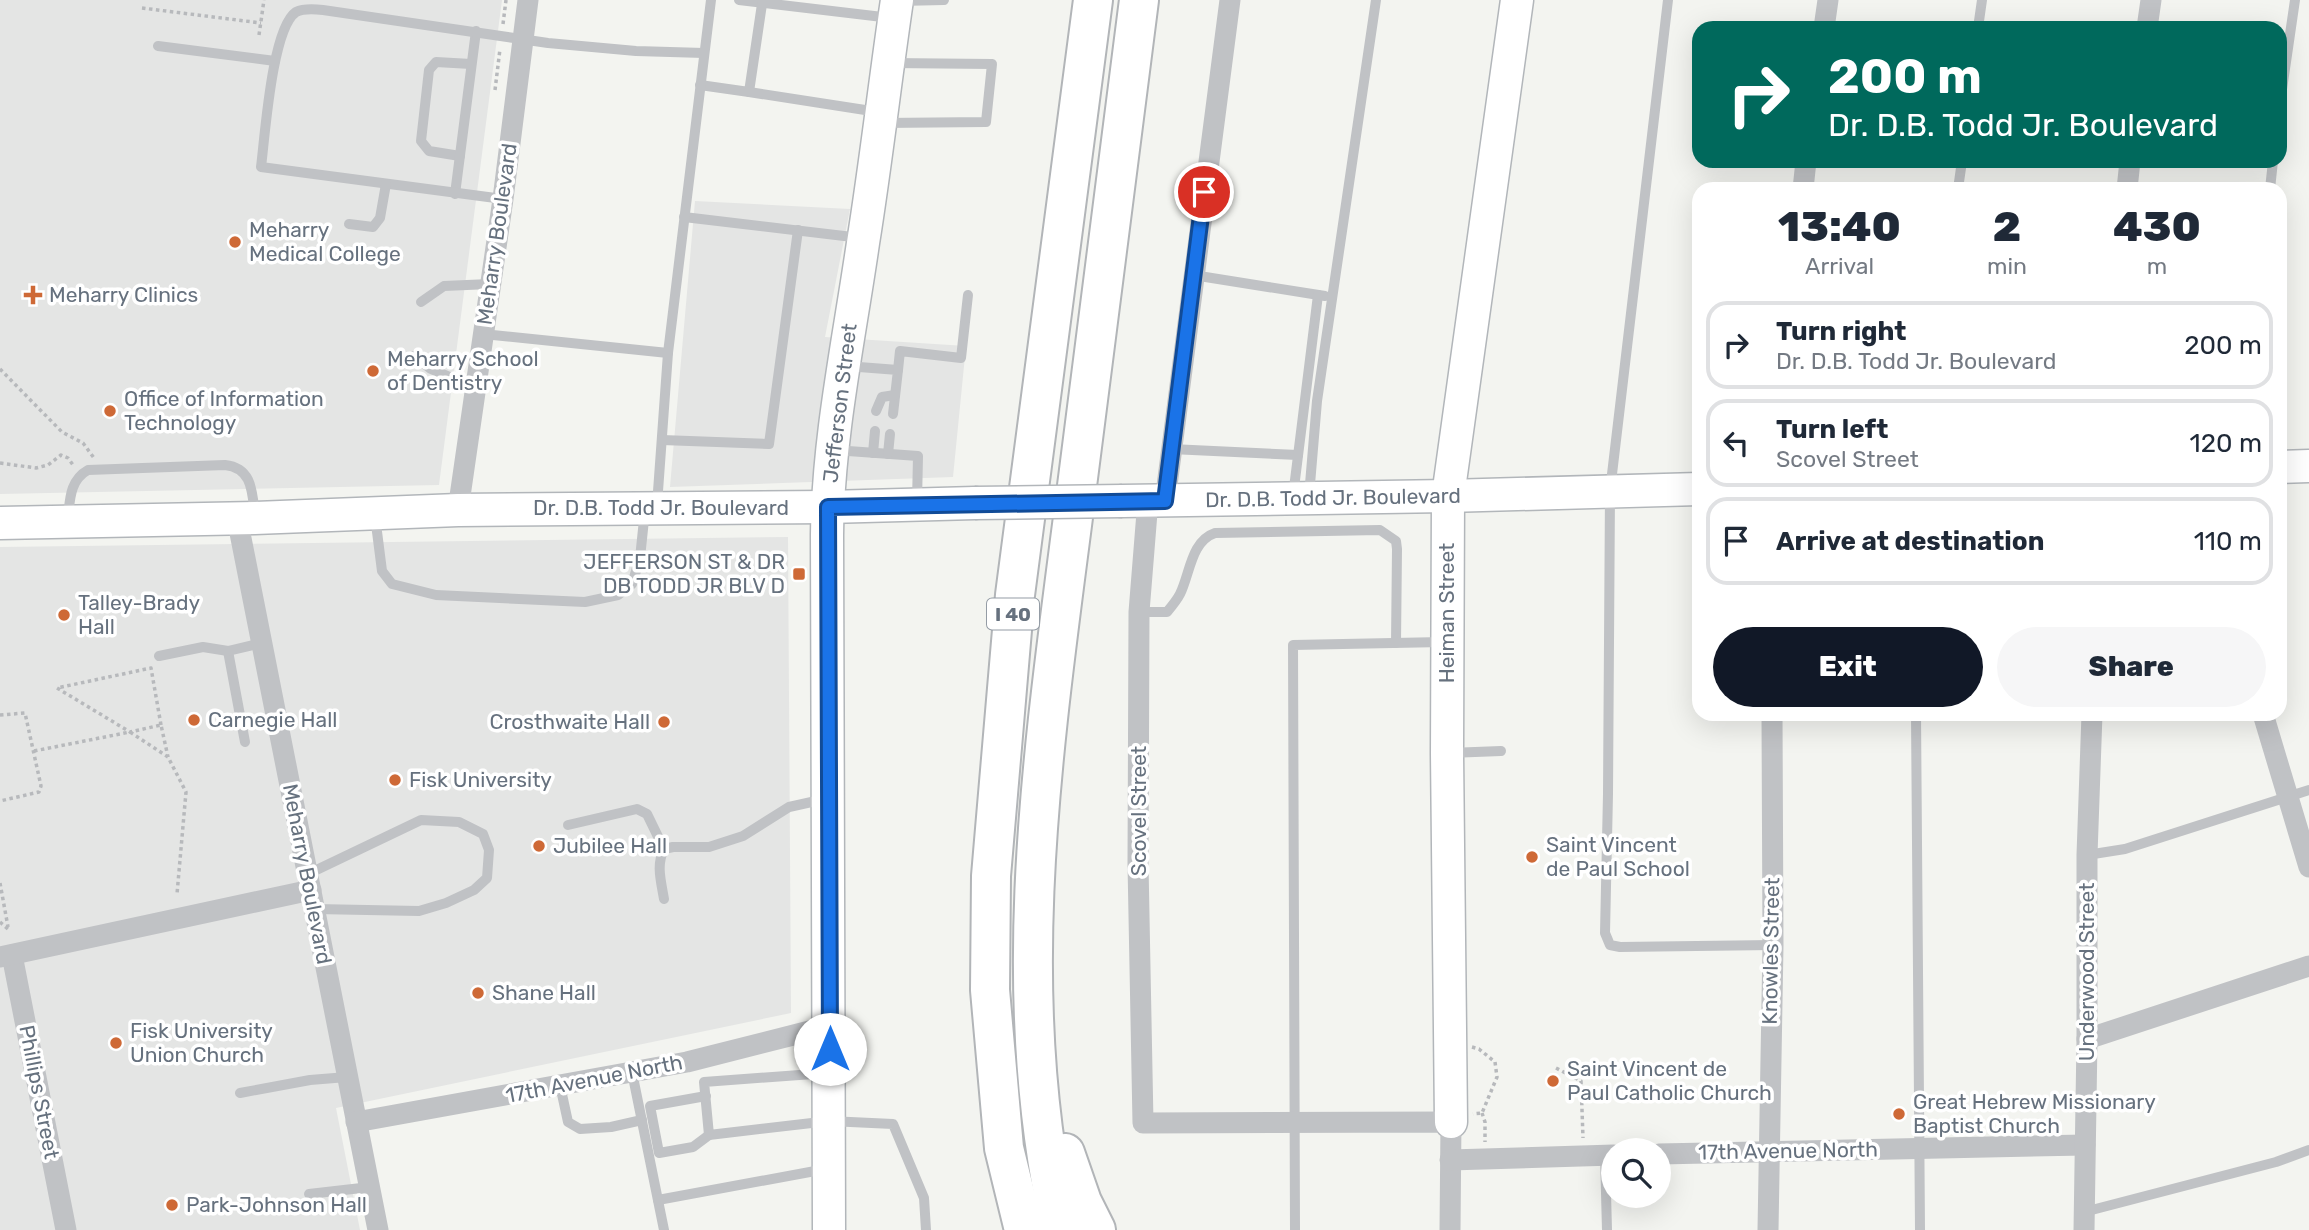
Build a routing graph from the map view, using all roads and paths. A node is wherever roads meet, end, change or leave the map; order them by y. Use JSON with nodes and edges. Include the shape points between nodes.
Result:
{"nodes":[{"id":1,"x":264,"y":0,"type":"edge"},
{"id":2,"x":528,"y":0,"type":"edge"},
{"id":3,"x":711,"y":0,"type":"edge"},
{"id":4,"x":739,"y":0,"type":"edge"},
{"id":5,"x":944,"y":0,"type":"edge"},
{"id":6,"x":1093,"y":0,"type":"edge"},
{"id":7,"x":1139,"y":0,"type":"edge"},
{"id":8,"x":1230,"y":0,"type":"edge"},
{"id":9,"x":1376,"y":0,"type":"edge"},
{"id":10,"x":1517,"y":0,"type":"edge"},
{"id":11,"x":1668,"y":0,"type":"edge"},
{"id":12,"x":1828,"y":0,"type":"edge"},
{"id":13,"x":1982,"y":0,"type":"edge"},
{"id":14,"x":2151,"y":0,"type":"edge"},
{"id":15,"x":2295,"y":0,"type":"edge"},
{"id":16,"x":762,"y":4,"type":"junction"},
{"id":17,"x":296,"y":5,"type":"edge"},
{"id":18,"x":896,"y":6,"type":"edge"},
{"id":19,"x":142,"y":8,"type":"dead end"},
{"id":20,"x":1825,"y":21,"type":"edge"},
{"id":21,"x":1979,"y":21,"type":"edge"},
{"id":22,"x":2148,"y":21,"type":"edge"},
{"id":23,"x":261,"y":23,"type":"junction"},
{"id":24,"x":475,"y":31,"type":"junction"},
{"id":25,"x":259,"y":35,"type":"dead end"},
{"id":26,"x":524,"y":37,"type":"junction"},
{"id":27,"x":158,"y":46,"type":"dead end"},
{"id":28,"x":704,"y":53,"type":"junction"},
{"id":29,"x":2287,"y":55,"type":"edge"},
{"id":30,"x":275,"y":61,"type":"junction"},
{"id":31,"x":888,"y":63,"type":"junction"},
{"id":32,"x":471,"y":64,"type":"junction"},
{"id":33,"x":701,"y":85,"type":"junction"},
{"id":34,"x":749,"y":92,"type":"junction"},
{"id":35,"x":881,"y":118,"type":"junction"},
{"id":36,"x":460,"y":156,"type":"junction"},
{"id":37,"x":386,"y":184,"type":"junction"},
{"id":38,"x":455,"y":194,"type":"junction"},
{"id":39,"x":503,"y":199,"type":"junction"},
{"id":40,"x":684,"y":217,"type":"junction"},
{"id":41,"x":349,"y":224,"type":"dead end"},
{"id":42,"x":798,"y":230,"type":"junction"},
{"id":43,"x":864,"y":238,"type":"junction"},
{"id":44,"x":1193,"y":275,"type":"junction"},
{"id":45,"x":490,"y":284,"type":"junction"},
{"id":46,"x":968,"y":295,"type":"dead end"},
{"id":47,"x":1318,"y":295,"type":"junction"},
{"id":48,"x":1333,"y":298,"type":"junction"},
{"id":49,"x":421,"y":302,"type":"dead end"},
{"id":50,"x":483,"y":334,"type":"junction"},
{"id":51,"x":668,"y":353,"type":"junction"},
{"id":52,"x":414,"y":356,"type":"dead end"},
{"id":53,"x":843,"y":366,"type":"junction"},
{"id":54,"x":0,"y":369,"type":"edge"},
{"id":55,"x":898,"y":370,"type":"junction"},
{"id":56,"x":476,"y":388,"type":"junction"},
{"id":57,"x":895,"y":395,"type":"junction"},
{"id":58,"x":876,"y":411,"type":"dead end"},
{"id":59,"x":893,"y":414,"type":"dead end"},
{"id":60,"x":875,"y":431,"type":"dead end"},
{"id":61,"x":890,"y":434,"type":"dead end"},
{"id":62,"x":662,"y":440,"type":"junction"},
{"id":63,"x":1171,"y":449,"type":"junction"},
{"id":64,"x":833,"y":450,"type":"junction"},
{"id":65,"x":873,"y":453,"type":"junction"},
{"id":66,"x":888,"y":454,"type":"junction"},
{"id":67,"x":1298,"y":455,"type":"junction"},
{"id":68,"x":95,"y":459,"type":"dead end"},
{"id":69,"x":0,"y":463,"type":"edge"},
{"id":70,"x":2309,"y":466,"type":"edge"},
{"id":71,"x":75,"y":467,"type":"dead end"},
{"id":72,"x":2287,"y":467,"type":"edge"},
{"id":73,"x":1692,"y":489,"type":"edge"},
{"id":74,"x":1610,"y":491,"type":"junction"},
{"id":75,"x":1448,"y":496,"type":"junction"},
{"id":76,"x":1301,"y":498,"type":"junction"},
{"id":77,"x":1145,"y":500,"type":"junction"},
{"id":78,"x":917,"y":505,"type":"junction"},
{"id":79,"x":828,"y":507,"type":"junction"},
{"id":80,"x":651,"y":508,"type":"junction"},
{"id":81,"x":458,"y":510,"type":"junction"},
{"id":82,"x":375,"y":513,"type":"junction"},
{"id":83,"x":246,"y":518,"type":"junction"},
{"id":84,"x":67,"y":522,"type":"junction"},
{"id":85,"x":0,"y":523,"type":"edge"},
{"id":86,"x":1139,"y":612,"type":"junction"},
{"id":87,"x":1447,"y":642,"type":"junction"},
{"id":88,"x":262,"y":643,"type":"junction"},
{"id":89,"x":1396,"y":643,"type":"junction"},
{"id":90,"x":229,"y":651,"type":"junction"},
{"id":91,"x":159,"y":656,"type":"dead end"},
{"id":92,"x":0,"y":716,"type":"edge"},
{"id":93,"x":1772,"y":721,"type":"edge"},
{"id":94,"x":1916,"y":721,"type":"edge"},
{"id":95,"x":2092,"y":721,"type":"edge"},
{"id":96,"x":2265,"y":721,"type":"edge"},
{"id":97,"x":161,"y":725,"type":"junction"},
{"id":98,"x":130,"y":732,"type":"junction"},
{"id":99,"x":245,"y":741,"type":"dead end"},
{"id":100,"x":34,"y":751,"type":"junction"},
{"id":101,"x":1501,"y":751,"type":"dead end"},
{"id":102,"x":1447,"y":753,"type":"junction"},
{"id":103,"x":168,"y":757,"type":"junction"},
{"id":104,"x":2309,"y":790,"type":"edge"},
{"id":105,"x":2288,"y":797,"type":"junction"},
{"id":106,"x":828,"y":798,"type":"junction"},
{"id":107,"x":0,"y":801,"type":"edge"},
{"id":108,"x":568,"y":825,"type":"dead end"},
{"id":109,"x":664,"y":849,"type":"junction"},
{"id":110,"x":2087,"y":855,"type":"junction"},
{"id":111,"x":2309,"y":867,"type":"edge"},
{"id":112,"x":0,"y":883,"type":"edge"},
{"id":113,"x":311,"y":891,"type":"junction"},
{"id":114,"x":177,"y":894,"type":"dead end"},
{"id":115,"x":664,"y":898,"type":"dead end"},
{"id":116,"x":0,"y":922,"type":"edge"},
{"id":117,"x":1773,"y":945,"type":"junction"},
{"id":118,"x":6,"y":956,"type":"edge"},
{"id":119,"x":2309,"y":966,"type":"edge"},
{"id":120,"x":830,"y":1026,"type":"junction"},
{"id":121,"x":2087,"y":1039,"type":"junction"},
{"id":122,"x":1467,"y":1045,"type":"dead end"},
{"id":123,"x":1035,"y":1065,"type":"junction"},
{"id":124,"x":1556,"y":1068,"type":"dead end"},
{"id":125,"x":632,"y":1072,"type":"junction"},
{"id":126,"x":830,"y":1073,"type":"junction"},
{"id":127,"x":347,"y":1077,"type":"junction"},
{"id":128,"x":560,"y":1085,"type":"junction"},
{"id":129,"x":240,"y":1093,"type":"dead end"},
{"id":130,"x":706,"y":1096,"type":"junction"},
{"id":131,"x":644,"y":1112,"type":"junction"},
{"id":132,"x":1482,"y":1113,"type":"junction"},
{"id":133,"x":1459,"y":1119,"type":"junction"},
{"id":134,"x":830,"y":1121,"type":"junction"},
{"id":135,"x":356,"y":1122,"type":"junction"},
{"id":136,"x":1296,"y":1122,"type":"junction"},
{"id":137,"x":709,"y":1135,"type":"junction"},
{"id":138,"x":1583,"y":1141,"type":"dead end"},
{"id":139,"x":1485,"y":1142,"type":"dead end"},
{"id":140,"x":2085,"y":1145,"type":"junction"},
{"id":141,"x":1918,"y":1149,"type":"junction"},
{"id":142,"x":1768,"y":1150,"type":"junction"},
{"id":143,"x":2309,"y":1150,"type":"edge"},
{"id":144,"x":654,"y":1154,"type":"junction"},
{"id":145,"x":1671,"y":1154,"type":"edge"},
{"id":146,"x":1601,"y":1155,"type":"edge"},
{"id":147,"x":1450,"y":1160,"type":"junction"},
{"id":148,"x":829,"y":1168,"type":"junction"},
{"id":149,"x":370,"y":1187,"type":"junction"},
{"id":150,"x":309,"y":1194,"type":"dead end"},
{"id":151,"x":659,"y":1200,"type":"junction"},
{"id":152,"x":1608,"y":1208,"type":"edge"},
{"id":153,"x":2084,"y":1221,"type":"edge"},
{"id":154,"x":66,"y":1230,"type":"edge"},
{"id":155,"x":378,"y":1230,"type":"edge"},
{"id":156,"x":664,"y":1230,"type":"edge"},
{"id":157,"x":829,"y":1230,"type":"edge"},
{"id":158,"x":926,"y":1230,"type":"edge"},
{"id":159,"x":1024,"y":1230,"type":"edge"},
{"id":160,"x":1062,"y":1230,"type":"edge"},
{"id":161,"x":1096,"y":1230,"type":"edge"},
{"id":162,"x":1295,"y":1230,"type":"edge"},
{"id":163,"x":1450,"y":1230,"type":"edge"},
{"id":164,"x":1607,"y":1230,"type":"edge"},
{"id":165,"x":1768,"y":1230,"type":"edge"},
{"id":166,"x":1920,"y":1230,"type":"edge"}],
"edges":[{"from":1,"to":23,"type":"path"},
{"from":2,"to":26,"type":"street","name":"Meharry Boulevard"},
{"from":3,"to":28,"type":"lane"},
{"from":4,"to":16,"type":"lane"},
{"from":5,"to":18,"type":"lane"},
{"from":6,"to":159,"type":"highway","number":"I 40","via":[[1015,595],[991,876],[990,990],[1004,1148]]},
{"from":7,"to":123,"type":"highway","number":"I 40","via":[[1062,600],[1037,841]]},
{"from":8,"to":44,"type":"street","name":"Scovel Street"},
{"from":9,"to":48,"type":"lane"},
{"from":10,"to":75,"type":"main road","name":"Heiman Street"},
{"from":11,"to":74,"type":"lane"},
{"from":12,"to":20,"type":"street"},
{"from":13,"to":21,"type":"lane"},
{"from":14,"to":22,"type":"street"},
{"from":15,"to":29,"type":"lane"},
{"from":16,"to":18,"type":"lane"},
{"from":16,"to":34,"type":"lane"},
{"from":17,"to":24,"type":"lane"},
{"from":17,"to":30,"type":"lane","via":[[278,43]]},
{"from":18,"to":31,"type":"main road","name":"Jefferson Street"},
{"from":19,"to":23,"type":"path"},
{"from":23,"to":25,"type":"path"},
{"from":24,"to":26,"type":"lane"},
{"from":24,"to":32,"type":"lane"},
{"from":26,"to":28,"type":"lane","via":[[636,51]]},
{"from":26,"to":39,"type":"street","name":"Meharry Boulevard"},
{"from":27,"to":30,"type":"lane"},
{"from":28,"to":33,"type":"lane"},
{"from":30,"to":37,"type":"lane","via":[[261,167]]},
{"from":31,"to":35,"type":"main road","name":"Jefferson Street"},
{"from":31,"to":35,"type":"lane","via":[[992,64],[986,122]]},
{"from":32,"to":36,"type":"lane"},
{"from":32,"to":36,"type":"lane","via":[[436,62],[429,70],[421,141],[429,151]]},
{"from":33,"to":34,"type":"lane"},
{"from":33,"to":40,"type":"lane"},
{"from":34,"to":35,"type":"lane"},
{"from":35,"to":43,"type":"main road","name":"Jefferson Street"},
{"from":36,"to":38,"type":"lane"},
{"from":37,"to":38,"type":"lane"},
{"from":37,"to":41,"type":"lane","via":[[380,218],[373,227]]},
{"from":38,"to":39,"type":"lane"},
{"from":39,"to":45,"type":"street","name":"Meharry Boulevard"},
{"from":40,"to":42,"type":"lane"},
{"from":40,"to":51,"type":"lane"},
{"from":42,"to":43,"type":"lane"},
{"from":42,"to":62,"type":"lane","via":[[769,444]]},
{"from":43,"to":53,"type":"main road","name":"Jefferson Street"},
{"from":44,"to":47,"type":"lane"},
{"from":44,"to":63,"type":"street","name":"Scovel Street"},
{"from":45,"to":49,"type":"lane","via":[[444,286]]},
{"from":45,"to":50,"type":"street","name":"Meharry Boulevard"},
{"from":46,"to":55,"type":"lane","via":[[961,358],[900,351]]},
{"from":47,"to":48,"type":"lane"},
{"from":47,"to":67,"type":"lane"},
{"from":48,"to":76,"type":"lane"},
{"from":50,"to":51,"type":"lane"},
{"from":50,"to":56,"type":"street","name":"Meharry Boulevard"},
{"from":51,"to":62,"type":"lane"},
{"from":52,"to":56,"type":"lane","via":[[431,369]]},
{"from":53,"to":55,"type":"lane"},
{"from":53,"to":64,"type":"main road","name":"Jefferson Street"},
{"from":54,"to":68,"type":"path"},
{"from":55,"to":57,"type":"lane"},
{"from":56,"to":81,"type":"street","name":"Meharry Boulevard"},
{"from":57,"to":58,"type":"lane","via":[[882,397]]},
{"from":57,"to":59,"type":"lane"},
{"from":60,"to":65,"type":"lane"},
{"from":61,"to":66,"type":"lane"},
{"from":62,"to":80,"type":"lane"},
{"from":63,"to":67,"type":"lane"},
{"from":63,"to":77,"type":"street","name":"Scovel Street"},
{"from":64,"to":65,"type":"lane"},
{"from":64,"to":79,"type":"main road","name":"Jefferson Street"},
{"from":65,"to":66,"type":"lane"},
{"from":66,"to":78,"type":"lane","via":[[918,456]]},
{"from":67,"to":76,"type":"lane"},
{"from":69,"to":71,"type":"path","via":[[36,468],[61,455]]},
{"from":70,"to":72,"type":"main road"},
{"from":73,"to":74,"type":"main road","name":"Dr. D.B. Todd Jr. Boulevard"},
{"from":74,"to":75,"type":"main road","name":"Dr. D.B. Todd Jr. Boulevard"},
{"from":74,"to":117,"type":"lane","via":[[1605,933],[1610,945],[1620,947]]},
{"from":75,"to":76,"type":"main road","name":"Dr. D.B. Todd Jr. Boulevard"},
{"from":75,"to":87,"type":"main road","name":"Heiman Street"},
{"from":76,"to":77,"type":"main road","name":"Dr. D.B. Todd Jr. Boulevard"},
{"from":77,"to":78,"type":"main road","name":"Dr. D.B. Todd Jr. Boulevard","bridge":true},
{"from":77,"to":86,"type":"street","name":"Scovel Street"},
{"from":78,"to":79,"type":"main road","name":"Dr. D.B. Todd Jr. Boulevard"},
{"from":79,"to":80,"type":"main road","name":"Dr. D.B. Todd Jr. Boulevard"},
{"from":79,"to":106,"type":"main road","name":"Jefferson Street"},
{"from":80,"to":81,"type":"main road","name":"Dr. D.B. Todd Jr. Boulevard"},
{"from":80,"to":82,"type":"lane","via":[[632,584],[618,595],[585,602],[436,595],[392,584],[382,572]]},
{"from":81,"to":82,"type":"main road","name":"Dr. D.B. Todd Jr. Boulevard"},
{"from":82,"to":83,"type":"main road","name":"Dr. D.B. Todd Jr. Boulevard"},
{"from":83,"to":84,"type":"main road","name":"Dr. D.B. Todd Jr. Boulevard"},
{"from":83,"to":84,"type":"lane","via":[[250,481],[240,470],[225,465],[88,470],[73,486]]},
{"from":83,"to":88,"type":"street","name":"Meharry Boulevard"},
{"from":84,"to":85,"type":"main road","name":"Dr. D.B. Todd Jr. Boulevard"},
{"from":86,"to":89,"type":"lane","via":[[1167,612],[1181,593],[1196,552],[1215,533],[1380,530],[1396,541]]},
{"from":86,"to":136,"type":"street","name":"Scovel Street","via":[[1143,1123]]},
{"from":87,"to":89,"type":"lane"},
{"from":87,"to":102,"type":"main road","name":"Heiman Street"},
{"from":88,"to":90,"type":"lane"},
{"from":88,"to":113,"type":"street","name":"Meharry Boulevard"},
{"from":89,"to":136,"type":"lane","via":[[1293,645]]},
{"from":90,"to":91,"type":"lane","via":[[203,647]]},
{"from":90,"to":99,"type":"lane"},
{"from":92,"to":100,"type":"path","via":[[25,713]]},
{"from":93,"to":117,"type":"street","name":"Knowles Street"},
{"from":94,"to":141,"type":"lane"},
{"from":95,"to":110,"type":"street","name":"Underwood Street"},
{"from":96,"to":105,"type":"street"},
{"from":97,"to":98,"type":"path"},
{"from":97,"to":98,"type":"path","via":[[151,667],[57,688]]},
{"from":97,"to":103,"type":"path"},
{"from":98,"to":100,"type":"path"},
{"from":98,"to":103,"type":"path"},
{"from":100,"to":107,"type":"path","via":[[41,790]]},
{"from":101,"to":102,"type":"lane"},
{"from":102,"to":133,"type":"main road","name":"Heiman Street"},
{"from":103,"to":114,"type":"path","via":[[186,792]]},
{"from":104,"to":105,"type":"lane"},
{"from":105,"to":110,"type":"lane","via":[[2125,849]]},
{"from":105,"to":111,"type":"street"},
{"from":106,"to":109,"type":"lane","via":[[789,807],[743,836],[709,847]]},
{"from":106,"to":120,"type":"main road","name":"Jefferson Street"},
{"from":108,"to":109,"type":"lane","via":[[637,809],[647,814]]},
{"from":109,"to":115,"type":"lane","via":[[659,867]]},
{"from":110,"to":121,"type":"street","name":"Underwood Street"},
{"from":112,"to":116,"type":"path","via":[[9,929]]},
{"from":113,"to":113,"type":"lane","via":[[421,820],[459,822],[483,834],[489,850],[486,878],[474,890],[419,911]]},
{"from":113,"to":118,"type":"street"},
{"from":113,"to":127,"type":"street","name":"Meharry Boulevard"},
{"from":117,"to":142,"type":"street","name":"Knowles Street"},
{"from":118,"to":154,"type":"street","name":"Phillips Street"},
{"from":119,"to":121,"type":"street"},
{"from":120,"to":125,"type":"street","name":"17th Avenue North"},
{"from":120,"to":126,"type":"main road","name":"Jefferson Street"},
{"from":121,"to":140,"type":"street","name":"Underwood Street"},
{"from":122,"to":132,"type":"path","via":[[1495,1062],[1497,1077]]},
{"from":123,"to":160,"type":"highway","via":[[1050,1182]]},
{"from":123,"to":161,"type":"highway","number":"I 40"},
{"from":124,"to":138,"type":"path","via":[[1581,1081]]},
{"from":125,"to":128,"type":"street","name":"17th Avenue North"},
{"from":125,"to":131,"type":"lane"},
{"from":126,"to":130,"type":"lane","via":[[704,1082]]},
{"from":126,"to":134,"type":"main road","name":"Jefferson Street"},
{"from":127,"to":129,"type":"lane"},
{"from":127,"to":135,"type":"street","name":"Meharry Boulevard"},
{"from":128,"to":131,"type":"lane","via":[[568,1122],[580,1129],[611,1127]]},
{"from":128,"to":135,"type":"street","name":"17th Avenue North"},
{"from":130,"to":131,"type":"lane"},
{"from":130,"to":137,"type":"lane"},
{"from":131,"to":144,"type":"lane"},
{"from":132,"to":133,"type":"path"},
{"from":132,"to":139,"type":"path"},
{"from":133,"to":136,"type":"street"},
{"from":133,"to":147,"type":"street","name":"Heiman Street"},
{"from":134,"to":137,"type":"lane"},
{"from":134,"to":148,"type":"main road","name":"Jefferson Street"},
{"from":134,"to":158,"type":"lane","via":[[893,1124],[924,1198]]},
{"from":135,"to":149,"type":"street","name":"Meharry Boulevard"},
{"from":136,"to":162,"type":"lane"},
{"from":137,"to":144,"type":"lane","via":[[693,1147]]},
{"from":140,"to":141,"type":"street","name":"17th Avenue North"},
{"from":140,"to":153,"type":"street","name":"Underwood Street"},
{"from":141,"to":142,"type":"street","name":"17th Avenue North"},
{"from":141,"to":166,"type":"lane"},
{"from":142,"to":145,"type":"street","name":"17th Avenue North"},
{"from":142,"to":165,"type":"street","name":"Knowles Street"},
{"from":143,"to":153,"type":"lane"},
{"from":144,"to":151,"type":"lane"},
{"from":146,"to":147,"type":"street"},
{"from":147,"to":163,"type":"street","name":"Heiman Street"},
{"from":148,"to":151,"type":"lane"},
{"from":148,"to":157,"type":"main road","name":"Jefferson Street"},
{"from":149,"to":150,"type":"lane"},
{"from":149,"to":155,"type":"street","name":"Meharry Boulevard"},
{"from":151,"to":156,"type":"lane"},
{"from":152,"to":164,"type":"lane"}]}
